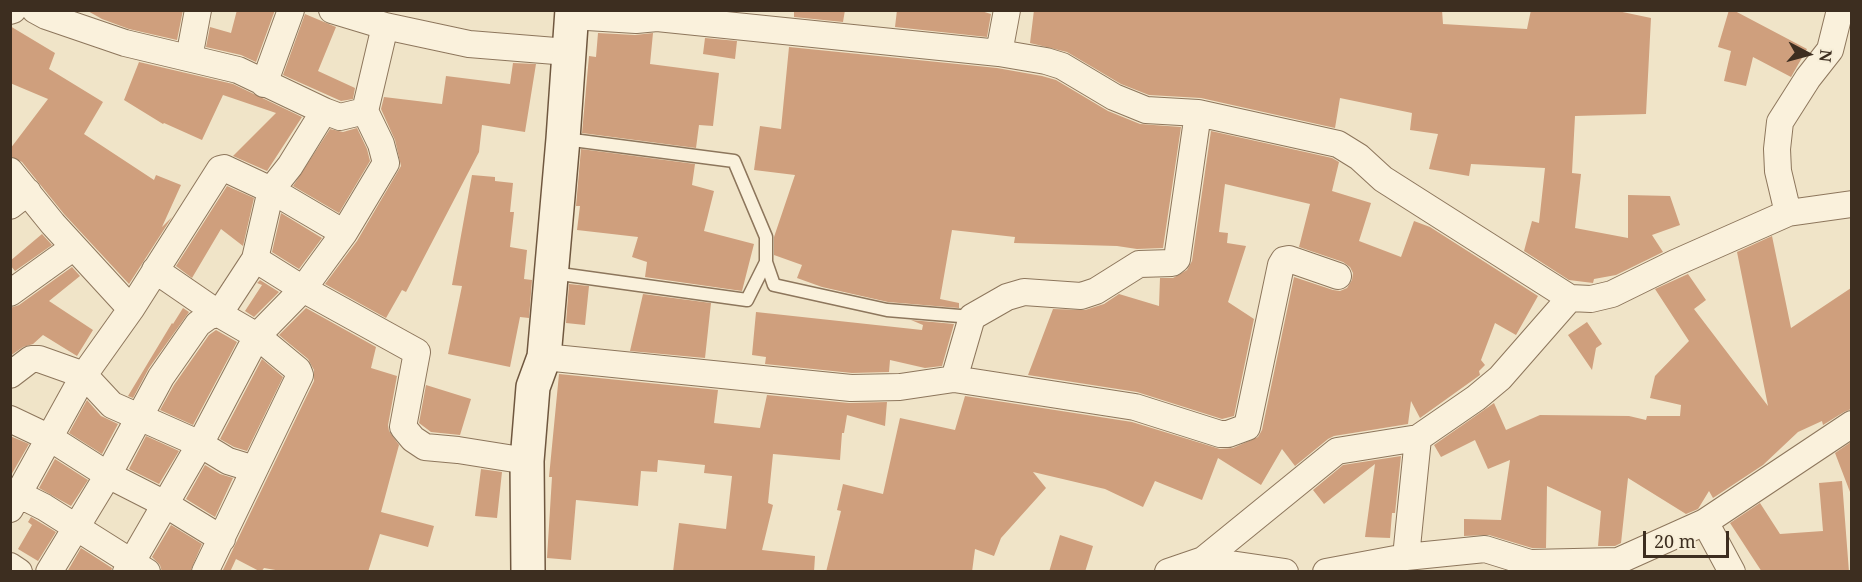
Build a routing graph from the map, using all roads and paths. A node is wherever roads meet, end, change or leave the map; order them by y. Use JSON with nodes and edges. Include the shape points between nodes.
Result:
{"nodes":[{"id":1,"x":35,"y":10,"type":"edge"},
{"id":2,"x":198,"y":10,"type":"edge"},
{"id":3,"x":291,"y":10,"type":"edge"},
{"id":4,"x":332,"y":10,"type":"edge"},
{"id":5,"x":1007,"y":10,"type":"edge"},
{"id":6,"x":1840,"y":10,"type":"edge"},
{"id":7,"x":572,"y":13,"type":"edge"},
{"id":8,"x":657,"y":14,"type":"edge"},
{"id":9,"x":385,"y":26,"type":"junction"},
{"id":10,"x":568,"y":52,"type":"junction"},
{"id":11,"x":999,"y":53,"type":"junction"},
{"id":12,"x":189,"y":58,"type":"junction"},
{"id":13,"x":264,"y":84,"type":"junction"},
{"id":14,"x":324,"y":111,"type":"junction"},
{"id":15,"x":365,"y":111,"type":"junction"},
{"id":16,"x":1198,"y":113,"type":"junction"},
{"id":17,"x":563,"y":139,"type":"junction"},
{"id":18,"x":10,"y":171,"type":"edge"},
{"id":19,"x":271,"y":190,"type":"junction"},
{"id":20,"x":19,"y":199,"type":"edge"},
{"id":21,"x":1851,"y":204,"type":"edge"},
{"id":22,"x":1788,"y":213,"type":"junction"},
{"id":23,"x":344,"y":233,"type":"junction"},
{"id":24,"x":74,"y":247,"type":"junction"},
{"id":25,"x":255,"y":259,"type":"junction"},
{"id":26,"x":766,"y":262,"type":"junction"},
{"id":27,"x":155,"y":270,"type":"junction"},
{"id":28,"x":552,"y":273,"type":"junction"},
{"id":29,"x":1338,"y":276,"type":"dead end"},
{"id":30,"x":14,"y":285,"type":"edge"},
{"id":31,"x":303,"y":289,"type":"junction"},
{"id":32,"x":1570,"y":298,"type":"junction"},
{"id":33,"x":131,"y":309,"type":"junction"},
{"id":34,"x":219,"y":314,"type":"junction"},
{"id":35,"x":972,"y":317,"type":"junction"},
{"id":36,"x":257,"y":336,"type":"junction"},
{"id":37,"x":544,"y":357,"type":"junction"},
{"id":38,"x":11,"y":374,"type":"edge"},
{"id":39,"x":84,"y":375,"type":"junction"},
{"id":40,"x":954,"y":379,"type":"junction"},
{"id":41,"x":139,"y":416,"type":"junction"},
{"id":42,"x":10,"y":418,"type":"edge"},
{"id":43,"x":1851,"y":424,"type":"edge"},
{"id":44,"x":50,"y":438,"type":"junction"},
{"id":45,"x":1418,"y":438,"type":"junction"},
{"id":46,"x":200,"y":444,"type":"junction"},
{"id":47,"x":527,"y":461,"type":"junction"},
{"id":48,"x":254,"y":469,"type":"junction"},
{"id":49,"x":108,"y":475,"type":"junction"},
{"id":50,"x":13,"y":501,"type":"edge"},
{"id":51,"x":165,"y":504,"type":"junction"},
{"id":52,"x":1705,"y":522,"type":"junction"},
{"id":53,"x":77,"y":527,"type":"junction"},
{"id":54,"x":222,"y":539,"type":"junction"},
{"id":55,"x":1406,"y":557,"type":"junction"},
{"id":56,"x":1203,"y":560,"type":"junction"},
{"id":57,"x":10,"y":566,"type":"edge"},
{"id":58,"x":1528,"y":567,"type":"edge"},
{"id":59,"x":135,"y":568,"type":"edge"},
{"id":60,"x":19,"y":572,"type":"edge"},
{"id":61,"x":50,"y":572,"type":"edge"},
{"id":62,"x":205,"y":572,"type":"edge"},
{"id":63,"x":528,"y":572,"type":"edge"},
{"id":64,"x":1168,"y":572,"type":"edge"},
{"id":65,"x":1285,"y":572,"type":"edge"},
{"id":66,"x":1326,"y":572,"type":"edge"},
{"id":67,"x":1732,"y":572,"type":"edge"}],
"edges":[{"from":1,"to":12,"type":"street","via":[[125,43]]},
{"from":2,"to":12,"type":"street"},
{"from":3,"to":13,"type":"street"},
{"from":4,"to":9,"type":"street"},
{"from":5,"to":11,"type":"street"},
{"from":6,"to":22,"type":"street","via":[[1830,50],[1780,122],[1778,171]]},
{"from":7,"to":8,"type":"street","via":[[636,20]]},
{"from":7,"to":10,"type":"street"},
{"from":8,"to":11,"type":"street"},
{"from":9,"to":10,"type":"street","via":[[469,44]]},
{"from":9,"to":15,"type":"street"},
{"from":10,"to":17,"type":"street"},
{"from":11,"to":16,"type":"street","via":[[1062,66],[1114,97],[1146,110]]},
{"from":12,"to":13,"type":"street","via":[[238,70]]},
{"from":13,"to":14,"type":"street"},
{"from":14,"to":15,"type":"street","via":[[340,117]]},
{"from":14,"to":19,"type":"street"},
{"from":15,"to":23,"type":"street","via":[[386,163]]},
{"from":16,"to":32,"type":"street","via":[[1338,144],[1383,179]]},
{"from":16,"to":35,"type":"street","via":[[1177,259],[1172,263],[1138,264],[1081,296],[1016,294]]},
{"from":17,"to":26,"type":"lane","via":[[734,161],[766,237]]},
{"from":17,"to":28,"type":"street"},
{"from":18,"to":20,"type":"street"},
{"from":19,"to":23,"type":"street"},
{"from":19,"to":25,"type":"street"},
{"from":19,"to":27,"type":"street","via":[[220,169]]},
{"from":20,"to":24,"type":"street"},
{"from":21,"to":22,"type":"street"},
{"from":22,"to":32,"type":"street","via":[[1612,294]]},
{"from":23,"to":31,"type":"street"},
{"from":24,"to":30,"type":"street"},
{"from":24,"to":33,"type":"street"},
{"from":25,"to":31,"type":"street"},
{"from":25,"to":34,"type":"street"},
{"from":26,"to":28,"type":"lane","via":[[747,300]]},
{"from":26,"to":35,"type":"lane","via":[[774,285],[887,310]]},
{"from":27,"to":33,"type":"street"},
{"from":27,"to":34,"type":"street"},
{"from":28,"to":37,"type":"street"},
{"from":29,"to":40,"type":"street","via":[[1289,258],[1284,260],[1247,427],[1228,434],[1135,407]]},
{"from":31,"to":36,"type":"street"},
{"from":31,"to":47,"type":"street","via":[[417,352],[403,427],[413,439],[425,447]]},
{"from":32,"to":45,"type":"street","via":[[1500,378]]},
{"from":33,"to":39,"type":"street"},
{"from":34,"to":36,"type":"street"},
{"from":34,"to":41,"type":"street","via":[[198,324]]},
{"from":35,"to":40,"type":"street"},
{"from":36,"to":46,"type":"street"},
{"from":36,"to":48,"type":"street","via":[[300,375]]},
{"from":37,"to":40,"type":"street","via":[[851,388],[900,387]]},
{"from":37,"to":47,"type":"street","via":[[532,387]]},
{"from":38,"to":39,"type":"street","via":[[31,359],[39,359]]},
{"from":39,"to":41,"type":"street","via":[[112,405]]},
{"from":39,"to":44,"type":"street"},
{"from":41,"to":46,"type":"street"},
{"from":41,"to":49,"type":"street"},
{"from":42,"to":44,"type":"street"},
{"from":43,"to":52,"type":"street"},
{"from":44,"to":49,"type":"street"},
{"from":44,"to":50,"type":"street"},
{"from":45,"to":55,"type":"street"},
{"from":45,"to":56,"type":"street","via":[[1337,451]]},
{"from":46,"to":48,"type":"street","via":[[228,461]]},
{"from":46,"to":51,"type":"street"},
{"from":47,"to":63,"type":"street"},
{"from":48,"to":54,"type":"street"},
{"from":49,"to":51,"type":"street"},
{"from":49,"to":53,"type":"street"},
{"from":50,"to":53,"type":"street","via":[[28,499]]},
{"from":51,"to":54,"type":"street"},
{"from":51,"to":59,"type":"street"},
{"from":52,"to":58,"type":"street","via":[[1618,561]]},
{"from":52,"to":67,"type":"street"},
{"from":53,"to":59,"type":"street"},
{"from":53,"to":61,"type":"street"},
{"from":54,"to":62,"type":"street"},
{"from":55,"to":58,"type":"street","via":[[1485,549]]},
{"from":55,"to":66,"type":"street"},
{"from":56,"to":64,"type":"street"},
{"from":56,"to":65,"type":"street"},
{"from":57,"to":60,"type":"street"}]}
